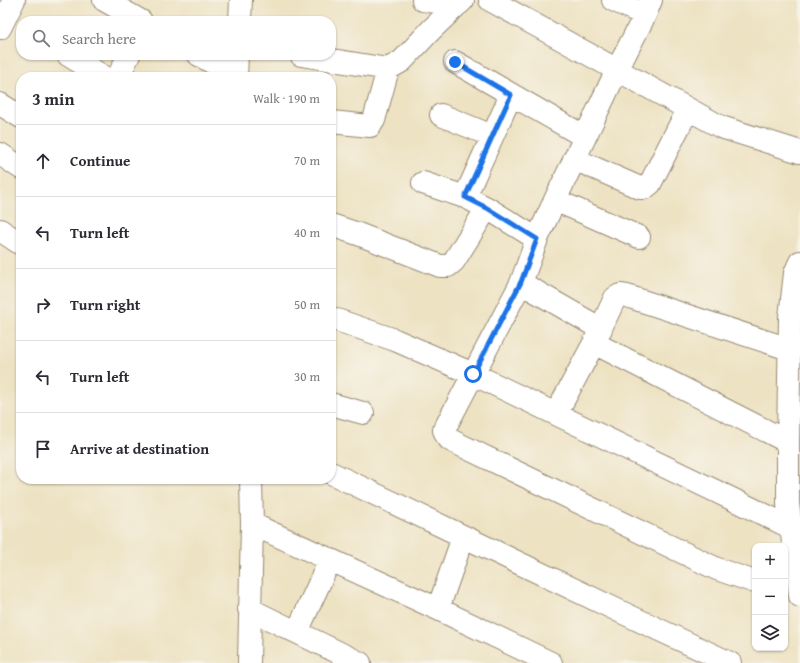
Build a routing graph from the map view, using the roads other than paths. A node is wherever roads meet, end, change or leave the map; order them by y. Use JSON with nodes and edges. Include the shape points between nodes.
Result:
{"nodes":[{"id":1,"x":104,"y":0,"type":"edge"},
{"id":2,"x":241,"y":0,"type":"edge"},
{"id":3,"x":423,"y":0,"type":"edge"},
{"id":4,"x":490,"y":0,"type":"edge"},
{"id":5,"x":613,"y":0,"type":"edge"},
{"id":6,"x":460,"y":2,"type":"edge"},
{"id":7,"x":648,"y":8,"type":"edge"},
{"id":8,"x":132,"y":16,"type":"edge"},
{"id":9,"x":240,"y":16,"type":"edge"},
{"id":10,"x":76,"y":60,"type":"edge"},
{"id":11,"x":126,"y":60,"type":"edge"},
{"id":12,"x":207,"y":60,"type":"edge"},
{"id":13,"x":237,"y":60,"type":"edge"},
{"id":14,"x":332,"y":60,"type":"edge"},
{"id":15,"x":455,"y":62,"type":"dead end"},
{"id":16,"x":388,"y":69,"type":"junction"},
{"id":17,"x":617,"y":70,"type":"junction"},
{"id":18,"x":96,"y":72,"type":"edge"},
{"id":19,"x":120,"y":72,"type":"edge"},
{"id":20,"x":228,"y":72,"type":"edge"},
{"id":21,"x":236,"y":72,"type":"edge"},
{"id":22,"x":511,"y":95,"type":"junction"},
{"id":23,"x":0,"y":104,"type":"edge"},
{"id":24,"x":688,"y":109,"type":"junction"},
{"id":25,"x":16,"y":114,"type":"edge"},
{"id":26,"x":441,"y":115,"type":"dead end"},
{"id":27,"x":336,"y":123,"type":"edge"},
{"id":28,"x":492,"y":136,"type":"junction"},
{"id":29,"x":585,"y":137,"type":"junction"},
{"id":30,"x":800,"y":150,"type":"edge"},
{"id":31,"x":0,"y":154,"type":"edge"},
{"id":32,"x":574,"y":159,"type":"junction"},
{"id":33,"x":16,"y":165,"type":"edge"},
{"id":34,"x":423,"y":183,"type":"dead end"},
{"id":35,"x":465,"y":197,"type":"junction"},
{"id":36,"x":555,"y":200,"type":"junction"},
{"id":37,"x":487,"y":208,"type":"junction"},
{"id":38,"x":336,"y":227,"type":"edge"},
{"id":39,"x":0,"y":230,"type":"edge"},
{"id":40,"x":639,"y":237,"type":"dead end"},
{"id":41,"x":537,"y":239,"type":"junction"},
{"id":42,"x":16,"y":241,"type":"edge"},
{"id":43,"x":800,"y":262,"type":"edge"},
{"id":44,"x":521,"y":282,"type":"junction"},
{"id":45,"x":336,"y":320,"type":"edge"},
{"id":46,"x":597,"y":336,"type":"junction"},
{"id":47,"x":789,"y":349,"type":"junction"},
{"id":48,"x":473,"y":374,"type":"junction"},
{"id":49,"x":795,"y":381,"type":"edge"},
{"id":50,"x":336,"y":405,"type":"edge"},
{"id":51,"x":363,"y":413,"type":"dead end"},
{"id":52,"x":556,"y":414,"type":"junction"},
{"id":53,"x":788,"y":442,"type":"junction"},
{"id":54,"x":336,"y":475,"type":"edge"},
{"id":55,"x":251,"y":484,"type":"edge"},
{"id":56,"x":252,"y":524,"type":"junction"},
{"id":57,"x":792,"y":528,"type":"junction"},
{"id":58,"x":463,"y":537,"type":"junction"},
{"id":59,"x":330,"y":560,"type":"junction"},
{"id":60,"x":752,"y":581,"type":"edge"},
{"id":61,"x":800,"y":592,"type":"edge"},
{"id":62,"x":788,"y":594,"type":"edge"},
{"id":63,"x":800,"y":597,"type":"edge"},
{"id":64,"x":249,"y":609,"type":"junction"},
{"id":65,"x":438,"y":609,"type":"junction"},
{"id":66,"x":297,"y":632,"type":"junction"},
{"id":67,"x":249,"y":663,"type":"edge"},
{"id":68,"x":360,"y":663,"type":"edge"},
{"id":69,"x":551,"y":663,"type":"edge"},
{"id":70,"x":730,"y":663,"type":"edge"}],
"edges":[{"from":1,"to":8,"type":"street"},
{"from":2,"to":9,"type":"street"},
{"from":3,"to":6,"type":"street"},
{"from":4,"to":17,"type":"street"},
{"from":5,"to":7,"type":"street"},
{"from":6,"to":16,"type":"street","via":[[402,61]]},
{"from":7,"to":17,"type":"street"},
{"from":10,"to":18,"type":"street"},
{"from":11,"to":19,"type":"street"},
{"from":12,"to":20,"type":"street"},
{"from":13,"to":21,"type":"street"},
{"from":14,"to":16,"type":"street"},
{"from":15,"to":22,"type":"street"},
{"from":16,"to":27,"type":"street","via":[[374,120],[370,126]]},
{"from":17,"to":24,"type":"street"},
{"from":17,"to":29,"type":"street"},
{"from":22,"to":28,"type":"street"},
{"from":22,"to":29,"type":"street"},
{"from":23,"to":25,"type":"street"},
{"from":24,"to":30,"type":"street","via":[[721,127]]},
{"from":24,"to":32,"type":"street","via":[[650,184],[645,188]]},
{"from":26,"to":28,"type":"street"},
{"from":28,"to":35,"type":"street"},
{"from":29,"to":32,"type":"street"},
{"from":31,"to":33,"type":"street"},
{"from":32,"to":36,"type":"street"},
{"from":34,"to":35,"type":"street"},
{"from":35,"to":37,"type":"street"},
{"from":36,"to":40,"type":"street"},
{"from":36,"to":41,"type":"street"},
{"from":37,"to":38,"type":"street","via":[[454,261],[448,266],[440,266]]},
{"from":37,"to":41,"type":"street"},
{"from":39,"to":42,"type":"street"},
{"from":41,"to":44,"type":"street"},
{"from":43,"to":47,"type":"street","via":[[794,280]]},
{"from":44,"to":46,"type":"street"},
{"from":44,"to":48,"type":"street"},
{"from":45,"to":48,"type":"street","via":[[395,340]]},
{"from":46,"to":47,"type":"street","via":[[615,298],[620,295]]},
{"from":46,"to":52,"type":"street"},
{"from":46,"to":53,"type":"street"},
{"from":47,"to":49,"type":"street"},
{"from":48,"to":52,"type":"street"},
{"from":48,"to":60,"type":"street","via":[[444,430],[450,440],[717,569]]},
{"from":49,"to":53,"type":"street"},
{"from":50,"to":51,"type":"street"},
{"from":52,"to":57,"type":"street"},
{"from":53,"to":57,"type":"street","via":[[788,504]]},
{"from":54,"to":58,"type":"street"},
{"from":55,"to":56,"type":"street"},
{"from":56,"to":59,"type":"street"},
{"from":56,"to":64,"type":"street"},
{"from":57,"to":61,"type":"street"},
{"from":58,"to":65,"type":"street"},
{"from":58,"to":70,"type":"street"},
{"from":59,"to":65,"type":"street"},
{"from":59,"to":66,"type":"street"},
{"from":61,"to":63,"type":"street"},
{"from":62,"to":63,"type":"street"},
{"from":64,"to":66,"type":"street"},
{"from":64,"to":67,"type":"street"},
{"from":65,"to":69,"type":"street"},
{"from":66,"to":68,"type":"street"}]}
